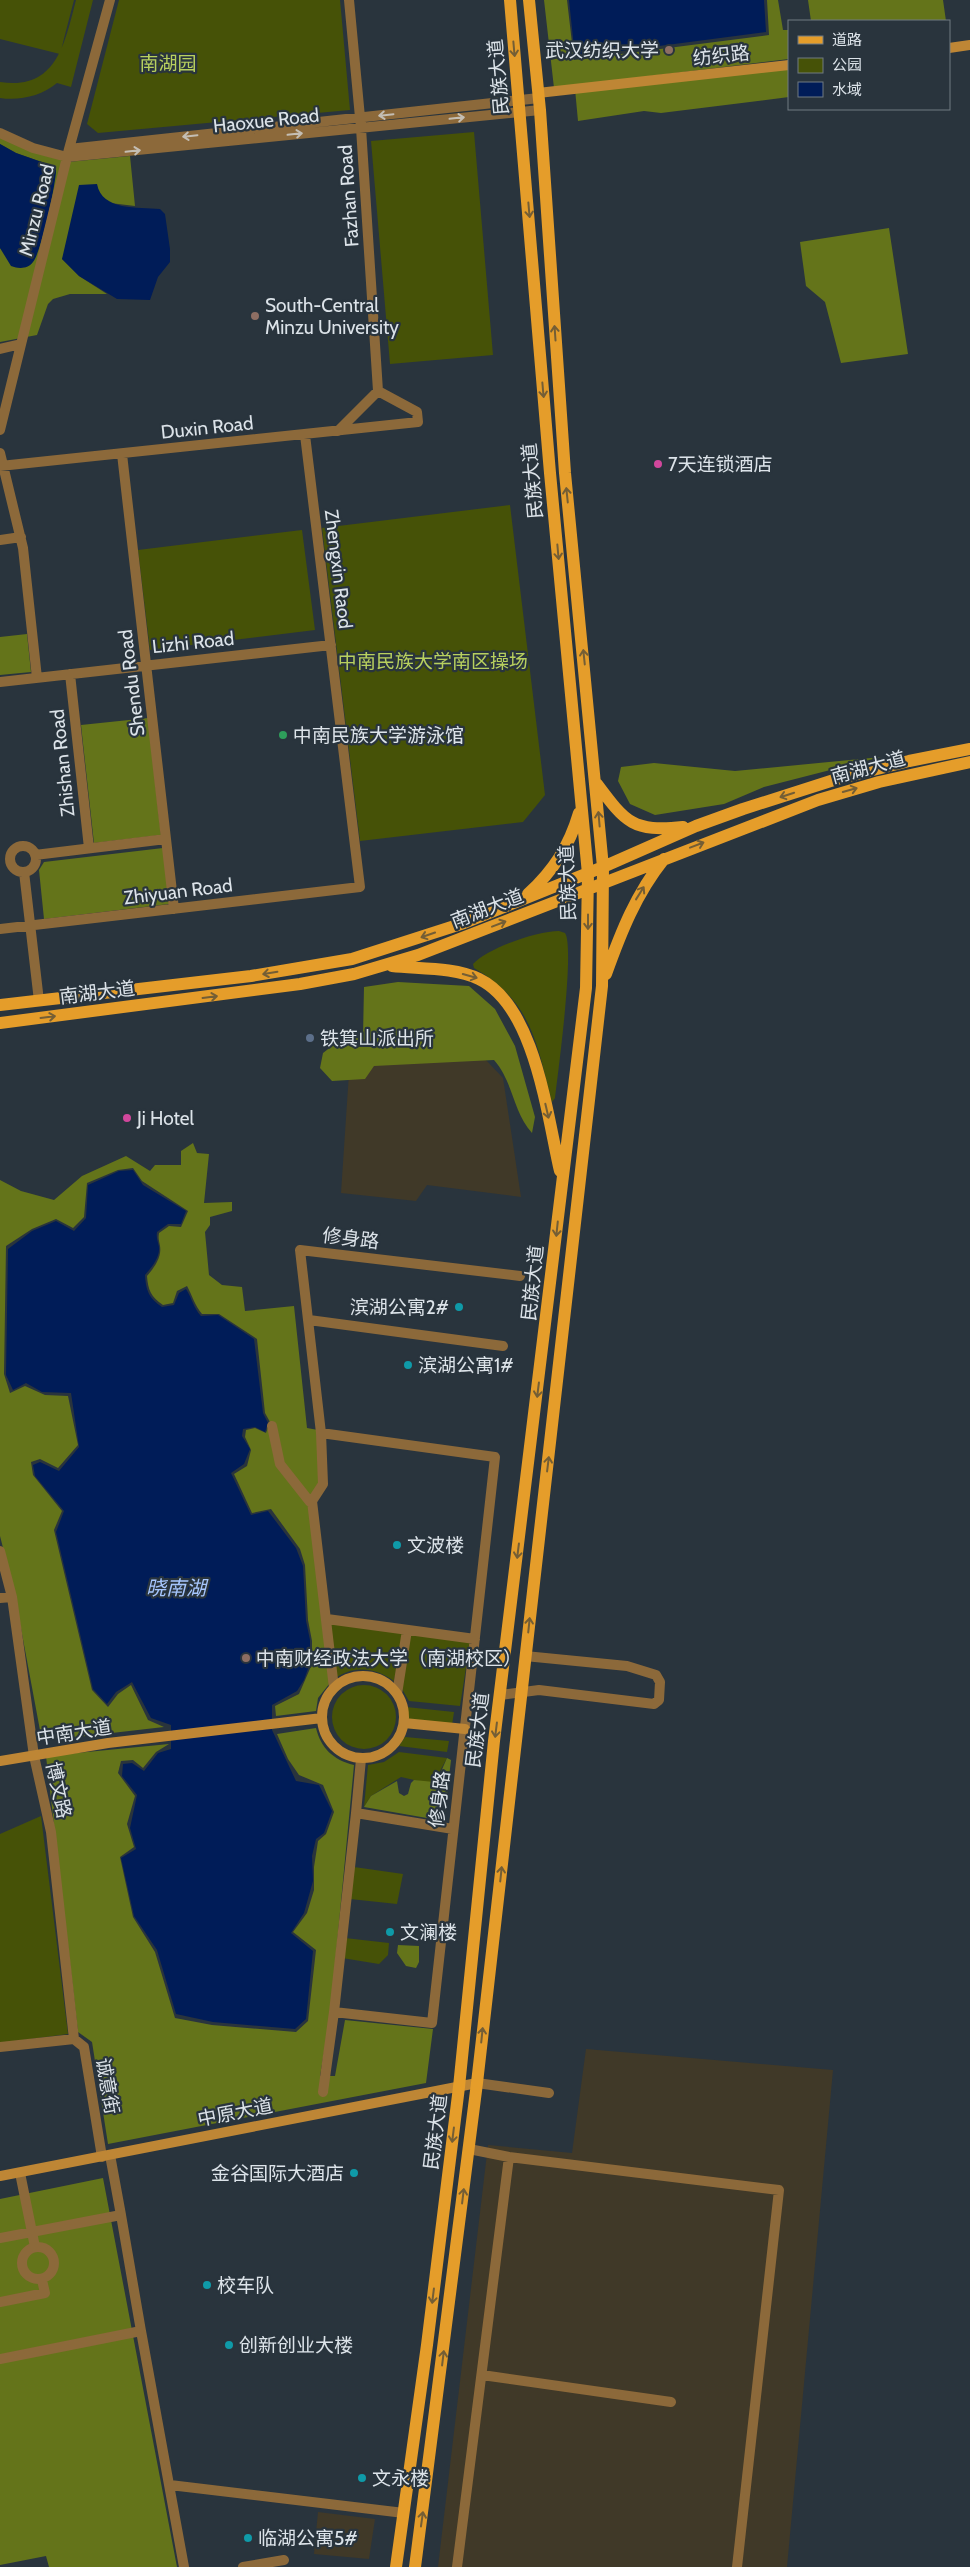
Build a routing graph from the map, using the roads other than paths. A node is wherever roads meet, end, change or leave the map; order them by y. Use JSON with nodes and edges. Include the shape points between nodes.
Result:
{"nodes":[{"id":1,"x":110,"y":0,"type":"edge"},
{"id":2,"x":350,"y":0,"type":"edge"},
{"id":3,"x":510,"y":0,"type":"edge"},
{"id":4,"x":529,"y":0,"type":"edge"},
{"id":5,"x":970,"y":45,"type":"edge"},
{"id":6,"x":950,"y":48,"type":"edge"},
{"id":7,"x":788,"y":65,"type":"edge"},
{"id":8,"x":539,"y":100,"type":"junction"},
{"id":9,"x":520,"y":106,"type":"junction"},
{"id":10,"x":361,"y":123,"type":"junction"},
{"id":11,"x":0,"y":133,"type":"edge"},
{"id":12,"x":68,"y":153,"type":"junction"},
{"id":13,"x":21,"y":344,"type":"junction"},
{"id":14,"x":0,"y":349,"type":"edge"},
{"id":15,"x":378,"y":391,"type":"junction"},
{"id":16,"x":0,"y":430,"type":"edge"},
{"id":17,"x":338,"y":431,"type":"junction"},
{"id":18,"x":305,"y":435,"type":"junction"},
{"id":19,"x":0,"y":453,"type":"edge"},
{"id":20,"x":122,"y":454,"type":"junction"},
{"id":21,"x":1,"y":466,"type":"edge"},
{"id":22,"x":21,"y":537,"type":"junction"},
{"id":23,"x":0,"y":540,"type":"edge"},
{"id":24,"x":330,"y":645,"type":"junction"},
{"id":25,"x":146,"y":665,"type":"junction"},
{"id":26,"x":70,"y":674,"type":"junction"},
{"id":27,"x":37,"y":678,"type":"junction"},
{"id":28,"x":0,"y":682,"type":"edge"},
{"id":29,"x":970,"y":749,"type":"edge"},
{"id":30,"x":970,"y":762,"type":"edge"},
{"id":31,"x":596,"y":784,"type":"junction"},
{"id":32,"x":582,"y":805,"type":"junction"},
{"id":33,"x":696,"y":826,"type":"junction"},
{"id":34,"x":166,"y":839,"type":"junction"},
{"id":35,"x":89,"y":848,"type":"junction"},
{"id":36,"x":35,"y":855,"type":"junction"},
{"id":37,"x":665,"y":858,"type":"junction"},
{"id":38,"x":5,"y":859,"type":"edge"},
{"id":39,"x":603,"y":867,"type":"junction"},
{"id":40,"x":24,"y":872,"type":"junction"},
{"id":41,"x":588,"y":874,"type":"junction"},
{"id":42,"x":604,"y":884,"type":"junction"},
{"id":43,"x":360,"y":887,"type":"joint"},
{"id":44,"x":588,"y":890,"type":"junction"},
{"id":45,"x":522,"y":899,"type":"junction"},
{"id":46,"x":174,"y":909,"type":"junction"},
{"id":47,"x":31,"y":925,"type":"junction"},
{"id":48,"x":0,"y":929,"type":"edge"},
{"id":49,"x":387,"y":965,"type":"junction"},
{"id":50,"x":602,"y":986,"type":"junction"},
{"id":51,"x":39,"y":1001,"type":"junction"},
{"id":52,"x":0,"y":1006,"type":"edge"},
{"id":53,"x":0,"y":1023,"type":"edge"},
{"id":54,"x":562,"y":1180,"type":"junction"},
{"id":55,"x":520,"y":1276,"type":"dead end"},
{"id":56,"x":309,"y":1320,"type":"junction"},
{"id":57,"x":503,"y":1346,"type":"dead end"},
{"id":58,"x":272,"y":1426,"type":"dead end"},
{"id":59,"x":321,"y":1433,"type":"junction"},
{"id":60,"x":310,"y":1502,"type":"dead end"},
{"id":61,"x":0,"y":1551,"type":"edge"},
{"id":62,"x":12,"y":1597,"type":"junction"},
{"id":63,"x":0,"y":1598,"type":"edge"},
{"id":64,"x":327,"y":1619,"type":"junction"},
{"id":65,"x":407,"y":1630,"type":"junction"},
{"id":66,"x":475,"y":1639,"type":"junction"},
{"id":67,"x":525,"y":1656,"type":"junction"},
{"id":68,"x":334,"y":1688,"type":"junction"},
{"id":69,"x":397,"y":1694,"type":"junction"},
{"id":70,"x":521,"y":1694,"type":"junction"},
{"id":71,"x":500,"y":1695,"type":"junction"},
{"id":72,"x":322,"y":1718,"type":"junction"},
{"id":73,"x":404,"y":1723,"type":"junction"},
{"id":74,"x":464,"y":1729,"type":"junction"},
{"id":75,"x":34,"y":1756,"type":"junction"},
{"id":76,"x":361,"y":1759,"type":"junction"},
{"id":77,"x":0,"y":1760,"type":"edge"},
{"id":78,"x":356,"y":1813,"type":"junction"},
{"id":79,"x":453,"y":1829,"type":"junction"},
{"id":80,"x":334,"y":2012,"type":"junction"},
{"id":81,"x":74,"y":2039,"type":"junction"},
{"id":82,"x":0,"y":2047,"type":"edge"},
{"id":83,"x":477,"y":2084,"type":"junction"},
{"id":84,"x":459,"y":2087,"type":"junction"},
{"id":85,"x":323,"y":2092,"type":"dead end"},
{"id":86,"x":549,"y":2093,"type":"dead end"},
{"id":87,"x":468,"y":2149,"type":"junction"},
{"id":88,"x":106,"y":2156,"type":"junction"},
{"id":89,"x":510,"y":2157,"type":"junction"},
{"id":90,"x":20,"y":2173,"type":"junction"},
{"id":91,"x":0,"y":2176,"type":"edge"},
{"id":92,"x":120,"y":2215,"type":"junction"},
{"id":93,"x":32,"y":2232,"type":"junction"},
{"id":94,"x":0,"y":2238,"type":"edge"},
{"id":95,"x":34,"y":2247,"type":"junction"},
{"id":96,"x":42,"y":2280,"type":"junction"},
{"id":97,"x":0,"y":2302,"type":"edge"},
{"id":98,"x":141,"y":2331,"type":"junction"},
{"id":99,"x":0,"y":2359,"type":"edge"},
{"id":100,"x":482,"y":2375,"type":"junction"},
{"id":101,"x":671,"y":2402,"type":"dead end"},
{"id":102,"x":170,"y":2485,"type":"junction"},
{"id":103,"x":404,"y":2513,"type":"junction"},
{"id":104,"x":284,"y":2560,"type":"dead end"},
{"id":105,"x":184,"y":2567,"type":"edge"},
{"id":106,"x":243,"y":2567,"type":"edge"},
{"id":107,"x":396,"y":2567,"type":"edge"},
{"id":108,"x":415,"y":2567,"type":"edge"},
{"id":109,"x":457,"y":2567,"type":"edge"},
{"id":110,"x":736,"y":2567,"type":"edge"}],
"edges":[{"from":1,"to":12,"type":"street","name":"Minzu Road"},
{"from":2,"to":10,"type":"street","name":"Fazhan Road"},
{"from":3,"to":9,"type":"main road","name":"民族大道","one_way":true},
{"from":4,"to":8,"type":"main road","name":"民族大道"},
{"from":5,"to":6,"type":"main road"},
{"from":7,"to":8,"type":"main road","name":"纺织路"},
{"from":8,"to":9,"type":"street","name":"Haoxue Road"},
{"from":31,"to":8,"type":"main road","name":"民族大道","one_way":true,"via":[[565,473]]},
{"from":9,"to":10,"type":"street","name":"Haoxue Road"},
{"from":9,"to":32,"type":"main road","name":"民族大道","one_way":true,"via":[[550,473]]},
{"from":10,"to":12,"type":"street","name":"Haoxue Road"},
{"from":10,"to":15,"type":"street","name":"Fazhan Road"},
{"from":11,"to":12,"type":"street","name":"Haoxue Road","via":[[33,148]]},
{"from":12,"to":13,"type":"street","name":"Minzu Road"},
{"from":13,"to":14,"type":"street"},
{"from":13,"to":16,"type":"street","name":"Minzu Road"},
{"from":15,"to":17,"type":"street"},
{"from":15,"to":17,"type":"street","name":"Duxin Road","via":[[417,412],[418,422]]},
{"from":17,"to":18,"type":"street","name":"Duxin Road"},
{"from":18,"to":20,"type":"street","name":"Duxin Road"},
{"from":18,"to":24,"type":"street","name":"Zhengxin Raod"},
{"from":19,"to":21,"type":"street"},
{"from":20,"to":21,"type":"street","name":"Duxin Road"},
{"from":20,"to":25,"type":"street","name":"Shendu Road"},
{"from":21,"to":22,"type":"street"},
{"from":22,"to":23,"type":"street"},
{"from":22,"to":27,"type":"street"},
{"from":24,"to":25,"type":"street","name":"Lizhi Road"},
{"from":24,"to":43,"type":"street","name":"Zhengxin Raod"},
{"from":25,"to":26,"type":"street","name":"Lizhi Road"},
{"from":25,"to":34,"type":"street","name":"Shendu Road"},
{"from":26,"to":27,"type":"street","name":"Lizhi Road"},
{"from":26,"to":35,"type":"street","name":"Zhishan Road"},
{"from":27,"to":28,"type":"street","name":"Lizhi Road"},
{"from":29,"to":33,"type":"main road","name":"南湖大道","one_way":true,"via":[[837,779]]},
{"from":37,"to":30,"type":"main road","name":"南湖大道","one_way":true,"via":[[826,798]]},
{"from":31,"to":33,"type":"main road","via":[[621,815],[639,826],[654,829]]},
{"from":39,"to":31,"type":"main road","name":"民族大道","one_way":true},
{"from":32,"to":41,"type":"main road","name":"民族大道"},
{"from":32,"to":45,"type":"main road","via":[[560,859]]},
{"from":33,"to":39,"type":"main road","name":"南湖大道"},
{"from":34,"to":35,"type":"street"},
{"from":34,"to":46,"type":"street","name":"Shendu Road"},
{"from":35,"to":36,"type":"street"},
{"from":36,"to":38,"type":"street","via":[[30,848],[21,846]]},
{"from":36,"to":40,"type":"street","via":[[33,867]]},
{"from":37,"to":42,"type":"main road","name":"南湖大道"},
{"from":50,"to":37,"type":"main road","one_way":true,"via":[[623,927],[638,897]]},
{"from":38,"to":40,"type":"street"},
{"from":39,"to":41,"type":"main road","name":"南湖大道"},
{"from":39,"to":42,"type":"main road","name":"民族大道"},
{"from":40,"to":47,"type":"street"},
{"from":41,"to":44,"type":"main road","name":"民族大道"},
{"from":41,"to":45,"type":"main road","name":"南湖大道"},
{"from":42,"to":44,"type":"main road","name":"南湖大道"},
{"from":42,"to":50,"type":"main road","name":"民族大道"},
{"from":43,"to":46,"type":"street","name":"Zhiyuan Road"},
{"from":49,"to":44,"type":"main road","name":"南湖大道","one_way":true},
{"from":44,"to":54,"type":"main road","name":"民族大道","one_way":true,"via":[[586,988]]},
{"from":45,"to":51,"type":"main road","name":"南湖大道","one_way":true,"via":[[464,923],[352,959],[252,976]]},
{"from":46,"to":47,"type":"street","name":"Zhiyuan Road"},
{"from":47,"to":48,"type":"street","name":"Zhiyuan Road"},
{"from":47,"to":51,"type":"street"},
{"from":53,"to":49,"type":"main road","name":"南湖大道","one_way":true,"via":[[281,987]]},
{"from":49,"to":54,"type":"main road","one_way":true,"via":[[466,975],[488,985],[508,1003],[532,1056]]},
{"from":67,"to":50,"type":"main road","name":"民族大道","one_way":true},
{"from":51,"to":52,"type":"main road","name":"南湖大道"},
{"from":54,"to":71,"type":"main road","name":"民族大道","one_way":true},
{"from":55,"to":56,"type":"street","name":"修身路","via":[[300,1250]]},
{"from":56,"to":57,"type":"street"},
{"from":56,"to":59,"type":"street","name":"修身路"},
{"from":58,"to":60,"type":"street","via":[[280,1464]]},
{"from":59,"to":64,"type":"street","name":"修身路","via":[[323,1484],[312,1501]]},
{"from":59,"to":66,"type":"street","name":"修身路","via":[[495,1457]]},
{"from":61,"to":62,"type":"street","name":"博文路"},
{"from":62,"to":63,"type":"street"},
{"from":62,"to":75,"type":"street","name":"博文路"},
{"from":64,"to":65,"type":"street"},
{"from":64,"to":68,"type":"street","name":"修身路"},
{"from":65,"to":66,"type":"street"},
{"from":65,"to":69,"type":"street"},
{"from":66,"to":74,"type":"street","name":"修身路"},
{"from":67,"to":70,"type":"main road","name":"民族大道"},
{"from":67,"to":70,"type":"street","via":[[627,1666],[656,1674],[661,1692],[654,1704],[539,1690]]},
{"from":68,"to":69,"type":"main road","via":[[350,1678],[370,1676],[387,1684]]},
{"from":68,"to":72,"type":"main road","via":[[324,1705]]},
{"from":69,"to":73,"type":"main road","via":[[403,1707]]},
{"from":70,"to":71,"type":"street"},
{"from":83,"to":70,"type":"main road","name":"民族大道","one_way":true},
{"from":71,"to":84,"type":"main road","name":"民族大道","one_way":true},
{"from":72,"to":75,"type":"main road","name":"中南大道"},
{"from":72,"to":76,"type":"main road","via":[[325,1734],[333,1745],[348,1756]]},
{"from":73,"to":74,"type":"main road"},
{"from":73,"to":76,"type":"main road","via":[[397,1740],[384,1753]]},
{"from":74,"to":79,"type":"street","name":"修身路"},
{"from":75,"to":77,"type":"main road","name":"中南大道"},
{"from":75,"to":81,"type":"street","name":"博文路","via":[[51,1832]]},
{"from":76,"to":78,"type":"street"},
{"from":78,"to":79,"type":"street"},
{"from":78,"to":80,"type":"street"},
{"from":79,"to":80,"type":"street","name":"修身路","via":[[432,2023]]},
{"from":80,"to":85,"type":"street"},
{"from":81,"to":82,"type":"street","name":"诚意街"},
{"from":81,"to":88,"type":"street","name":"诚意街","via":[[84,2047]]},
{"from":83,"to":84,"type":"main road","name":"中原大道"},
{"from":83,"to":86,"type":"street"},
{"from":83,"to":87,"type":"main road","name":"民族大道"},
{"from":84,"to":88,"type":"main road","name":"中原大道"},
{"from":84,"to":103,"type":"main road","name":"民族大道","one_way":true},
{"from":87,"to":89,"type":"street"},
{"from":108,"to":87,"type":"main road","name":"民族大道","one_way":true},
{"from":88,"to":90,"type":"main road","name":"中原大道"},
{"from":88,"to":92,"type":"street","name":"诚意街"},
{"from":89,"to":100,"type":"street"},
{"from":89,"to":110,"type":"street","via":[[779,2190]]},
{"from":90,"to":91,"type":"main road","name":"中原大道"},
{"from":90,"to":93,"type":"street"},
{"from":92,"to":93,"type":"street"},
{"from":92,"to":98,"type":"street","name":"诚意街"},
{"from":93,"to":94,"type":"street"},
{"from":93,"to":95,"type":"street"},
{"from":95,"to":96,"type":"street","via":[[49,2251],[54,2260],[52,2271]]},
{"from":95,"to":96,"type":"street","via":[[22,2257],[22,2268],[28,2277]]},
{"from":96,"to":97,"type":"street","via":[[45,2293]]},
{"from":98,"to":99,"type":"street"},
{"from":98,"to":102,"type":"street","name":"诚意街"},
{"from":100,"to":101,"type":"street"},
{"from":100,"to":109,"type":"street"},
{"from":102,"to":103,"type":"street"},
{"from":102,"to":105,"type":"street","name":"诚意街"},
{"from":103,"to":107,"type":"main road","name":"民族大道"},
{"from":104,"to":106,"type":"street"}]}
